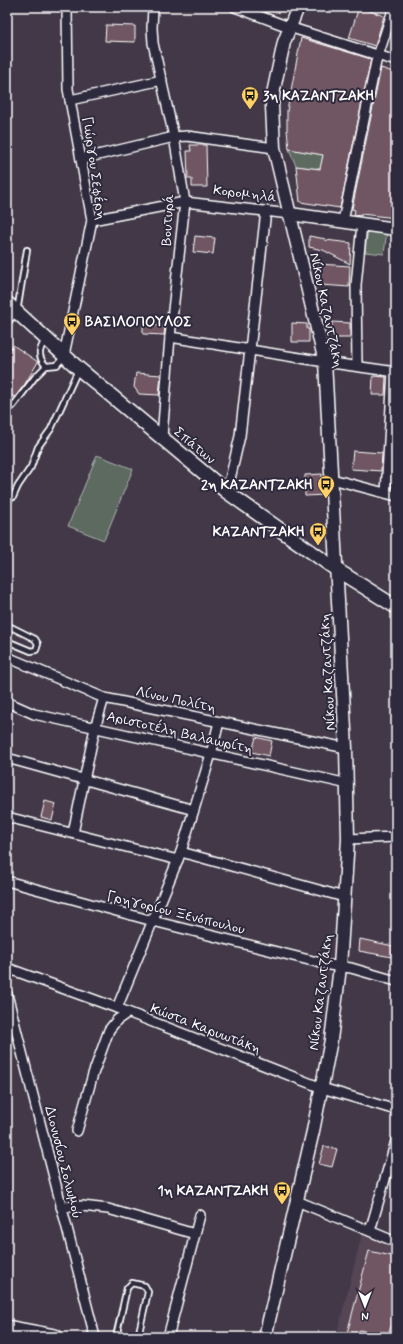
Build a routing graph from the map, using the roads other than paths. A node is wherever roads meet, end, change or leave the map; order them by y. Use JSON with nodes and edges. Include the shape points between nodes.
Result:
{"nodes":[{"id":1,"x":66,"y":7,"type":"edge"},
{"id":2,"x":153,"y":7,"type":"edge"},
{"id":3,"x":235,"y":7,"type":"edge"},
{"id":4,"x":298,"y":7,"type":"edge"},
{"id":5,"x":394,"y":7,"type":"edge"},
{"id":6,"x":289,"y":27,"type":"junction"},
{"id":7,"x":378,"y":56,"type":"junction"},
{"id":8,"x":396,"y":61,"type":"edge"},
{"id":9,"x":162,"y":80,"type":"junction"},
{"id":10,"x":70,"y":100,"type":"junction"},
{"id":11,"x":174,"y":137,"type":"junction"},
{"id":12,"x":274,"y":148,"type":"junction"},
{"id":13,"x":81,"y":159,"type":"junction"},
{"id":14,"x":185,"y":202,"type":"junction"},
{"id":15,"x":266,"y":211,"type":"junction"},
{"id":16,"x":290,"y":214,"type":"junction"},
{"id":17,"x":92,"y":220,"type":"junction"},
{"id":18,"x":343,"y":221,"type":"junction"},
{"id":19,"x":362,"y":224,"type":"junction"},
{"id":20,"x":396,"y":229,"type":"edge"},
{"id":21,"x":27,"y":250,"type":"dead end"},
{"id":22,"x":7,"y":303,"type":"edge"},
{"id":23,"x":17,"y":312,"type":"junction"},
{"id":24,"x":7,"y":323,"type":"edge"},
{"id":25,"x":170,"y":337,"type":"junction"},
{"id":26,"x":46,"y":338,"type":"junction"},
{"id":27,"x":250,"y":350,"type":"junction"},
{"id":28,"x":64,"y":355,"type":"junction"},
{"id":29,"x":325,"y":362,"type":"junction"},
{"id":30,"x":46,"y":366,"type":"junction"},
{"id":31,"x":357,"y":366,"type":"junction"},
{"id":32,"x":78,"y":368,"type":"junction"},
{"id":33,"x":394,"y":372,"type":"edge"},
{"id":34,"x":13,"y":406,"type":"dead end"},
{"id":35,"x":162,"y":437,"type":"junction"},
{"id":36,"x":332,"y":479,"type":"junction"},
{"id":37,"x":228,"y":492,"type":"junction"},
{"id":38,"x":386,"y":493,"type":"junction"},
{"id":39,"x":396,"y":496,"type":"edge"},
{"id":40,"x":13,"y":497,"type":"dead end"},
{"id":41,"x":337,"y":570,"type":"junction"},
{"id":42,"x":396,"y":607,"type":"edge"},
{"id":43,"x":7,"y":625,"type":"edge"},
{"id":44,"x":7,"y":641,"type":"edge"},
{"id":45,"x":7,"y":657,"type":"edge"},
{"id":46,"x":104,"y":698,"type":"junction"},
{"id":47,"x":7,"y":702,"type":"edge"},
{"id":48,"x":219,"y":722,"type":"junction"},
{"id":49,"x":95,"y":728,"type":"junction"},
{"id":50,"x":346,"y":748,"type":"junction"},
{"id":51,"x":211,"y":754,"type":"junction"},
{"id":52,"x":7,"y":758,"type":"edge"},
{"id":53,"x":84,"y":779,"type":"junction"},
{"id":54,"x":348,"y":784,"type":"junction"},
{"id":55,"x":194,"y":810,"type":"junction"},
{"id":56,"x":7,"y":817,"type":"edge"},
{"id":57,"x":72,"y":833,"type":"junction"},
{"id":58,"x":396,"y":837,"type":"edge"},
{"id":59,"x":348,"y":839,"type":"junction"},
{"id":60,"x":180,"y":856,"type":"junction"},
{"id":61,"x":7,"y":881,"type":"edge"},
{"id":62,"x":344,"y":897,"type":"junction"},
{"id":63,"x":153,"y":921,"type":"junction"},
{"id":64,"x":340,"y":967,"type":"junction"},
{"id":65,"x":7,"y":968,"type":"edge"},
{"id":66,"x":396,"y":981,"type":"edge"},
{"id":67,"x":7,"y":994,"type":"edge"},
{"id":68,"x":117,"y":1008,"type":"junction"},
{"id":69,"x":127,"y":1012,"type":"junction"},
{"id":70,"x":11,"y":1027,"type":"edge"},
{"id":71,"x":322,"y":1088,"type":"junction"},
{"id":72,"x":396,"y":1110,"type":"edge"},
{"id":73,"x":77,"y":1131,"type":"dead end"},
{"id":74,"x":396,"y":1141,"type":"edge"},
{"id":75,"x":297,"y":1201,"type":"junction"},
{"id":76,"x":61,"y":1207,"type":"junction"},
{"id":77,"x":200,"y":1215,"type":"dead end"},
{"id":78,"x":370,"y":1231,"type":"junction"},
{"id":79,"x":195,"y":1234,"type":"junction"},
{"id":80,"x":396,"y":1242,"type":"edge"},
{"id":81,"x":7,"y":1328,"type":"edge"},
{"id":82,"x":18,"y":1334,"type":"edge"},
{"id":83,"x":55,"y":1337,"type":"edge"},
{"id":84,"x":95,"y":1337,"type":"edge"},
{"id":85,"x":116,"y":1337,"type":"edge"},
{"id":86,"x":138,"y":1337,"type":"edge"},
{"id":87,"x":168,"y":1337,"type":"edge"},
{"id":88,"x":265,"y":1337,"type":"edge"},
{"id":89,"x":358,"y":1337,"type":"edge"},
{"id":90,"x":363,"y":1337,"type":"edge"}],
"edges":[{"from":1,"to":10,"type":"street","name":"Γιώργου Σεφέρη"},
{"from":2,"to":9,"type":"street","name":"Βουτυρά","via":[[152,36]]},
{"from":3,"to":6,"type":"street"},
{"from":4,"to":6,"type":"street","name":"Νίκου Καζαντζάκη"},
{"from":5,"to":7,"type":"street"},
{"from":6,"to":7,"type":"street"},
{"from":6,"to":12,"type":"street","name":"Νίκου Καζαντζάκη","via":[[274,89]]},
{"from":7,"to":8,"type":"street"},
{"from":7,"to":18,"type":"street"},
{"from":9,"to":10,"type":"street"},
{"from":9,"to":11,"type":"street","name":"Βουτυρά"},
{"from":10,"to":13,"type":"street","name":"Γιώργου Σεφέρη"},
{"from":11,"to":12,"type":"street","via":[[187,136]]},
{"from":11,"to":13,"type":"street"},
{"from":11,"to":14,"type":"street","name":"Βουτυρά"},
{"from":12,"to":16,"type":"street","name":"Νίκου Καζαντζάκη"},
{"from":13,"to":17,"type":"street","name":"Γιώργου Σεφέρη"},
{"from":14,"to":15,"type":"street","name":"Κορομηλά"},
{"from":14,"to":17,"type":"street","name":"Κορομηλά"},
{"from":14,"to":25,"type":"street","name":"Βουτυρά"},
{"from":15,"to":16,"type":"street","name":"Κορομηλά"},
{"from":15,"to":27,"type":"street"},
{"from":16,"to":18,"type":"street","name":"Κορομηλά"},
{"from":16,"to":29,"type":"street","name":"Νίκου Καζαντζάκη"},
{"from":17,"to":28,"type":"street","name":"Γιώργου Σεφέρη"},
{"from":18,"to":19,"type":"street","name":"Κορομηλά"},
{"from":19,"to":20,"type":"street","name":"Κορομηλά"},
{"from":19,"to":31,"type":"street","via":[[356,285]]},
{"from":21,"to":23,"type":"lane"},
{"from":22,"to":23,"type":"main road","name":"Σπάτων"},
{"from":23,"to":24,"type":"lane"},
{"from":23,"to":26,"type":"main road","name":"Σπάτων"},
{"from":25,"to":27,"type":"street"},
{"from":25,"to":35,"type":"street","name":"Βουτυρά"},
{"from":26,"to":28,"type":"main road","name":"Σπάτων"},
{"from":26,"to":30,"type":"lane","via":[[39,355]]},
{"from":27,"to":29,"type":"street"},
{"from":27,"to":37,"type":"street","via":[[240,436]]},
{"from":28,"to":30,"type":"lane","via":[[57,365]]},
{"from":28,"to":32,"type":"main road","name":"Σπάτων"},
{"from":29,"to":31,"type":"street"},
{"from":29,"to":36,"type":"street","name":"Νίκου Καζαντζάκη"},
{"from":30,"to":34,"type":"lane"},
{"from":31,"to":33,"type":"street"},
{"from":32,"to":35,"type":"main road","name":"Σπάτων"},
{"from":32,"to":40,"type":"lane","via":[[51,429],[38,447],[31,467]]},
{"from":33,"to":38,"type":"street"},
{"from":35,"to":37,"type":"main road","name":"Σπάτων"},
{"from":36,"to":38,"type":"street"},
{"from":36,"to":41,"type":"street","name":"Νίκου Καζαντζάκη"},
{"from":37,"to":41,"type":"main road","name":"Σπάτων"},
{"from":38,"to":39,"type":"street"},
{"from":41,"to":42,"type":"main road","name":"Σπάτων"},
{"from":41,"to":50,"type":"street","name":"Νίκου Καζαντζάκη"},
{"from":43,"to":44,"type":"lane","via":[[35,639],[38,644],[36,650],[31,651]]},
{"from":45,"to":46,"type":"street","name":"Λίνου Πολίτη"},
{"from":46,"to":48,"type":"street","name":"Λίνου Πολίτη"},
{"from":46,"to":49,"type":"street"},
{"from":47,"to":49,"type":"street","name":"Αριστοτέλη Βαλαωρίτη","via":[[34,714]]},
{"from":48,"to":50,"type":"street","name":"Λίνου Πολίτη"},
{"from":48,"to":51,"type":"street"},
{"from":49,"to":51,"type":"street","name":"Αριστοτέλη Βαλαωρίτη"},
{"from":49,"to":53,"type":"street"},
{"from":50,"to":54,"type":"street","name":"Νίκου Καζαντζάκη"},
{"from":51,"to":54,"type":"street","name":"Αριστοτέλη Βαλαωρίτη"},
{"from":51,"to":55,"type":"street"},
{"from":52,"to":53,"type":"street"},
{"from":53,"to":55,"type":"street"},
{"from":53,"to":57,"type":"street"},
{"from":54,"to":59,"type":"street","name":"Νίκου Καζαντζάκη"},
{"from":55,"to":60,"type":"street"},
{"from":56,"to":57,"type":"street"},
{"from":57,"to":60,"type":"street"},
{"from":58,"to":59,"type":"street"},
{"from":59,"to":62,"type":"street","name":"Νίκου Καζαντζάκη"},
{"from":60,"to":62,"type":"street"},
{"from":60,"to":63,"type":"street"},
{"from":61,"to":63,"type":"street","name":"Γρηγορίου Ξενόπουλου"},
{"from":62,"to":64,"type":"street","name":"Νίκου Καζαντζάκη"},
{"from":63,"to":64,"type":"street","name":"Γρηγορίου Ξενόπουλου"},
{"from":63,"to":68,"type":"street"},
{"from":64,"to":66,"type":"street","name":"Γρηγορίου Ξενόπουλου"},
{"from":64,"to":71,"type":"street","name":"Νίκου Καζαντζάκη"},
{"from":65,"to":68,"type":"street","name":"Κώστα Καρυωτάκη"},
{"from":67,"to":70,"type":"street","name":"Διονυσίου Σολωμού"},
{"from":68,"to":69,"type":"street","name":"Κώστα Καρυωτάκη"},
{"from":69,"to":71,"type":"street","name":"Κώστα Καρυωτάκη"},
{"from":69,"to":73,"type":"street","via":[[109,1030]]},
{"from":70,"to":76,"type":"street","name":"Διονυσίου Σολωμού"},
{"from":71,"to":72,"type":"street","name":"Κώστα Καρυωτάκη"},
{"from":71,"to":75,"type":"street","name":"Νίκου Καζαντζάκη"},
{"from":74,"to":78,"type":"street"},
{"from":75,"to":78,"type":"street"},
{"from":75,"to":88,"type":"street","name":"Νίκου Καζαντζάκη"},
{"from":76,"to":79,"type":"street","via":[[108,1209]]},
{"from":76,"to":84,"type":"street","name":"Διονυσίου Σολωμού"},
{"from":77,"to":79,"type":"street"},
{"from":78,"to":80,"type":"street"},
{"from":79,"to":87,"type":"street"},
{"from":81,"to":82,"type":"main road"},
{"from":82,"to":83,"type":"main road"},
{"from":85,"to":86,"type":"lane","via":[[127,1288],[132,1282],[146,1286],[148,1292]]},
{"from":89,"to":90,"type":"lane"}]}
